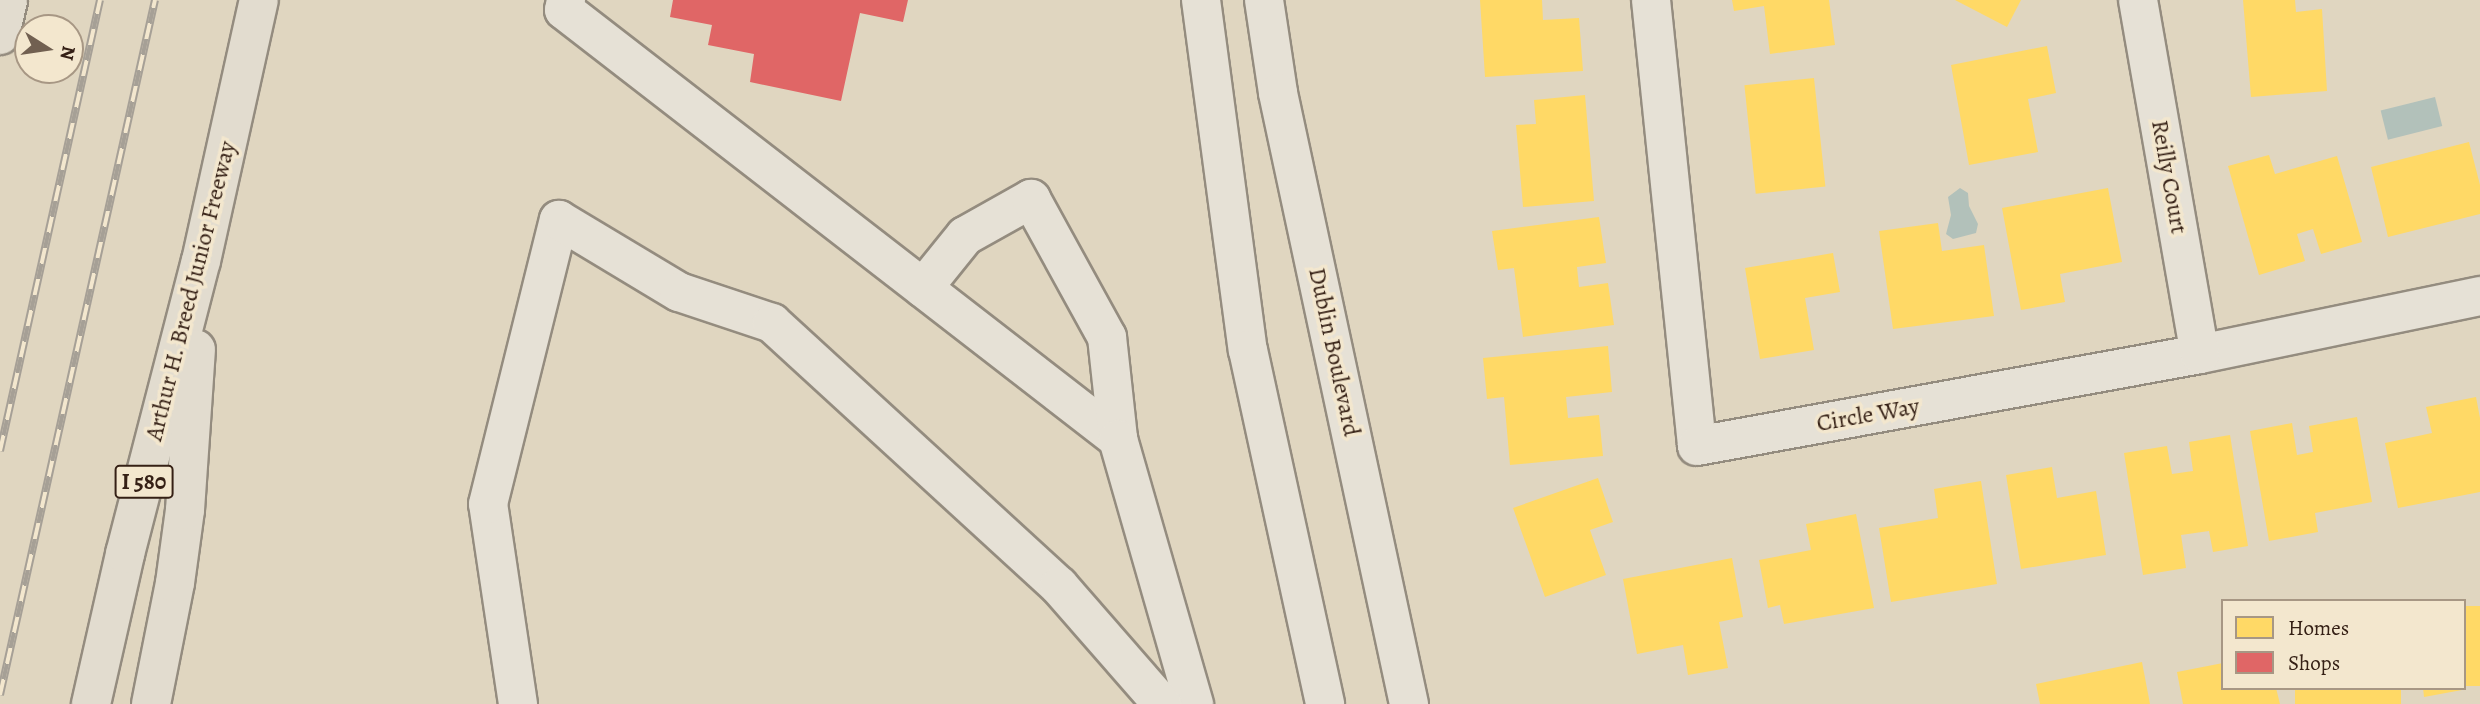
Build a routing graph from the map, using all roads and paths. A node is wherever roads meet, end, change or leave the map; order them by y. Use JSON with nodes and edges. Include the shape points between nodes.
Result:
{"nodes":[{"id":1,"x":8,"y":0,"type":"edge"},
{"id":2,"x":259,"y":0,"type":"edge"},
{"id":3,"x":566,"y":0,"type":"edge"},
{"id":4,"x":1201,"y":0,"type":"edge"},
{"id":5,"x":1264,"y":0,"type":"edge"},
{"id":6,"x":1651,"y":0,"type":"edge"},
{"id":7,"x":2138,"y":0,"type":"edge"},
{"id":8,"x":0,"y":36,"type":"edge"},
{"id":9,"x":201,"y":261,"type":"junction"},
{"id":10,"x":923,"y":288,"type":"junction"},
{"id":11,"x":2480,"y":296,"type":"edge"},
{"id":12,"x":2200,"y":355,"type":"junction"},
{"id":13,"x":1118,"y":439,"type":"junction"},
{"id":14,"x":91,"y":704,"type":"edge"},
{"id":15,"x":151,"y":704,"type":"edge"},
{"id":16,"x":518,"y":704,"type":"edge"},
{"id":17,"x":1162,"y":704,"type":"edge"},
{"id":18,"x":1194,"y":704,"type":"edge"},
{"id":19,"x":1325,"y":704,"type":"edge"},
{"id":20,"x":1409,"y":704,"type":"edge"}],
"edges":[{"from":1,"to":8,"type":"highway"},
{"from":2,"to":9,"type":"highway","name":"Arthur H. Breed Junior Freeway","number":"I 580"},
{"from":3,"to":10,"type":"street","via":[[564,10]]},
{"from":4,"to":19,"type":"street","via":[[1248,350]]},
{"from":5,"to":20,"type":"street","name":"Dublin Boulevard","via":[[1281,107]]},
{"from":6,"to":12,"type":"street","name":"Circle Way","via":[[1697,446]]},
{"from":7,"to":12,"type":"street","name":"Reilly Court"},
{"from":9,"to":14,"type":"highway","name":"Arthur H. Breed Junior Freeway","number":"I 580"},
{"from":9,"to":15,"type":"highway","via":[[185,510]]},
{"from":10,"to":13,"type":"street"},
{"from":10,"to":13,"type":"street","via":[[965,236],[1031,199],[1107,337]]},
{"from":11,"to":12,"type":"street","name":"Circle Way"},
{"from":13,"to":18,"type":"street"},
{"from":16,"to":17,"type":"street","via":[[488,504],[559,220],[680,292],[772,323],[1059,586]]}]}
